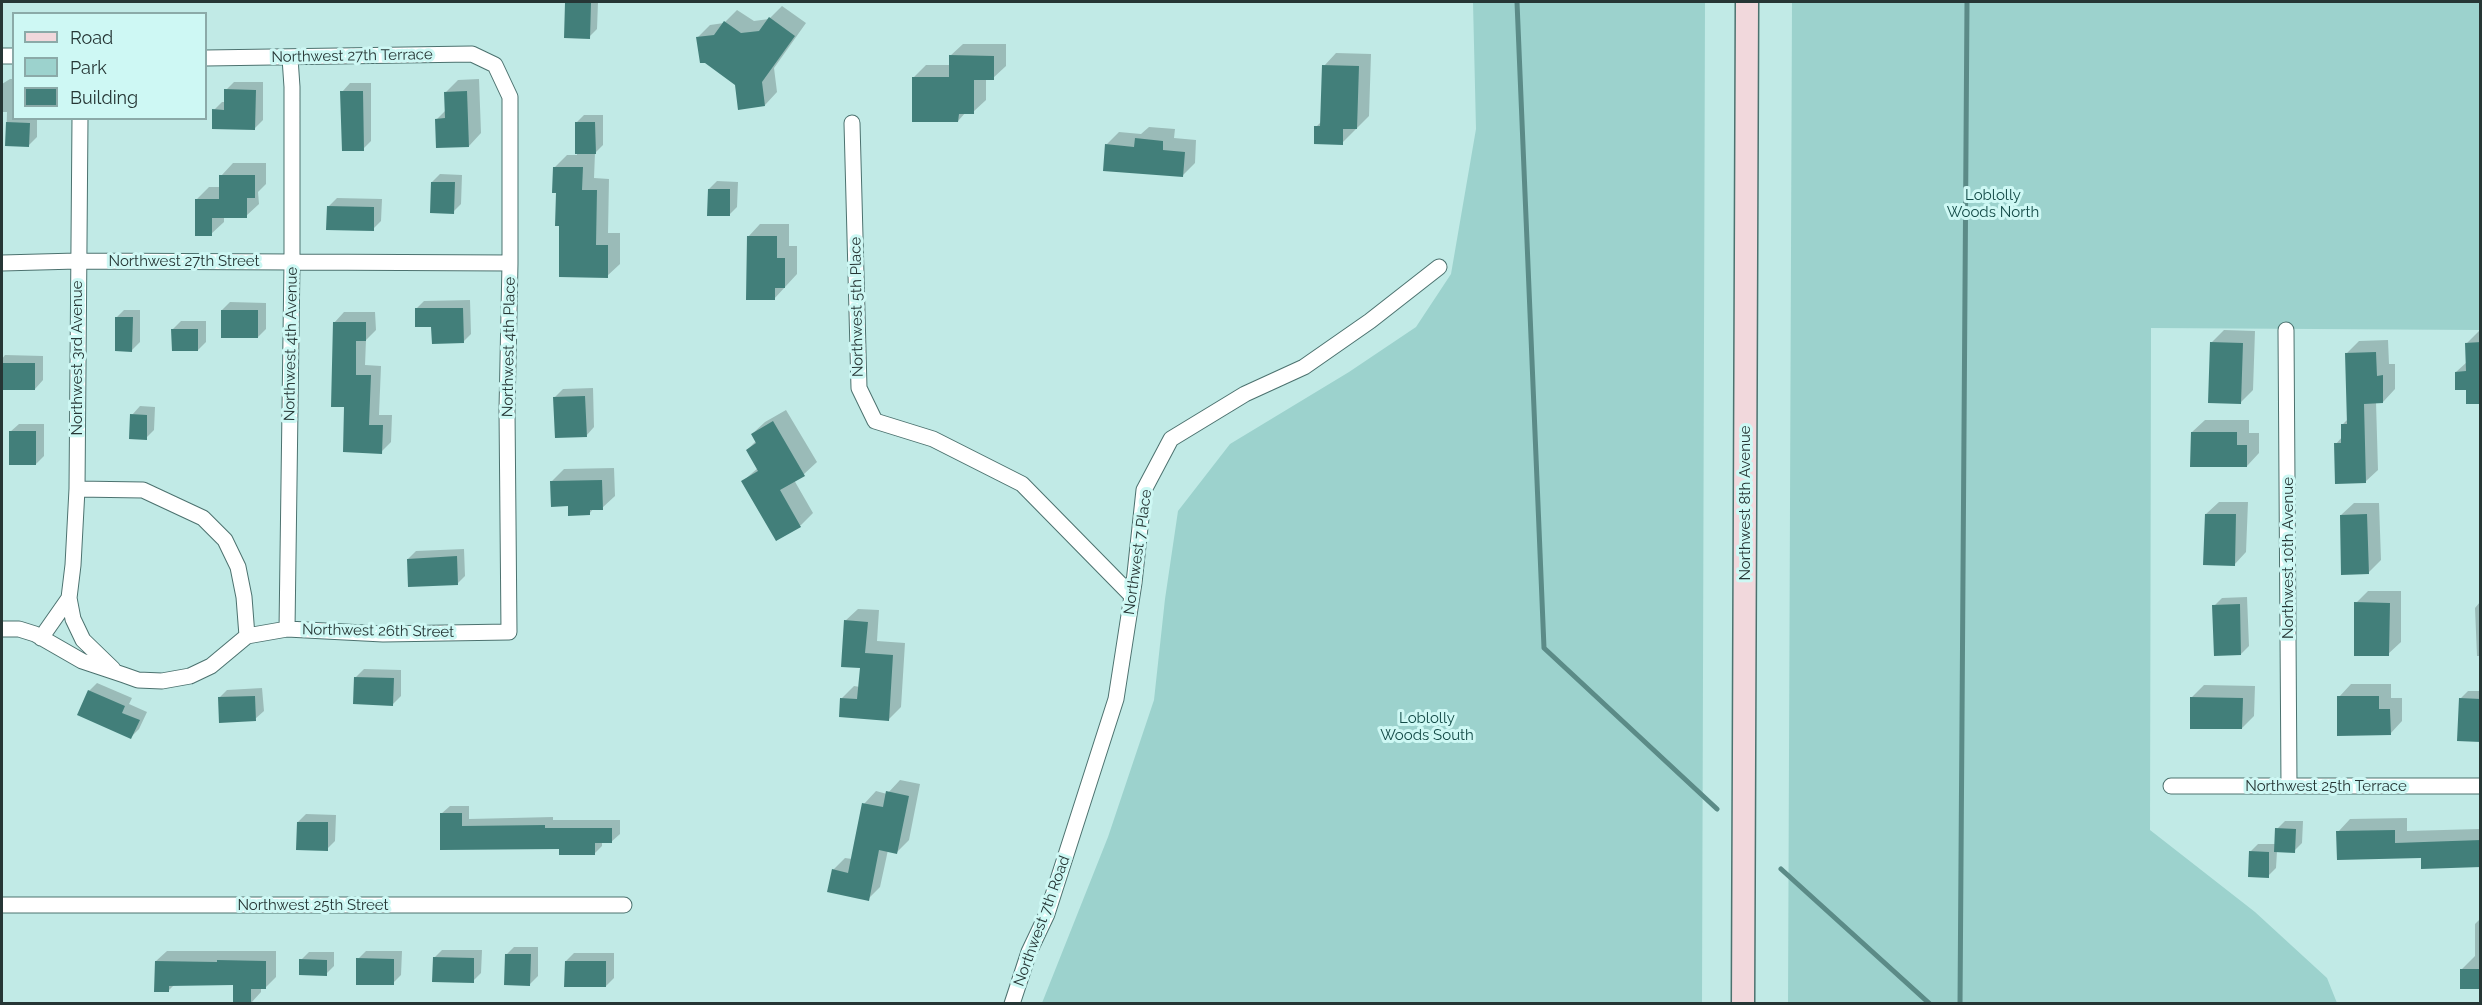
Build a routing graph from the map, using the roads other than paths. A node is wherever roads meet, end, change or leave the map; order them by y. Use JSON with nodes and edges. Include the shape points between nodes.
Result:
{"nodes":[{"id":1,"x":1747,"y":2,"type":"edge"},
{"id":2,"x":207,"y":58,"type":"edge"},
{"id":3,"x":290,"y":58,"type":"junction"},
{"id":4,"x":495,"y":65,"type":"joint"},
{"id":5,"x":80,"y":120,"type":"edge"},
{"id":6,"x":852,"y":123,"type":"dead end"},
{"id":7,"x":77,"y":261,"type":"junction"},
{"id":8,"x":292,"y":262,"type":"junction"},
{"id":9,"x":2,"y":263,"type":"edge"},
{"id":10,"x":510,"y":263,"type":"junction"},
{"id":11,"x":1439,"y":267,"type":"dead end"},
{"id":12,"x":2286,"y":330,"type":"dead end"},
{"id":13,"x":77,"y":489,"type":"junction"},
{"id":14,"x":1132,"y":596,"type":"junction"},
{"id":15,"x":69,"y":598,"type":"junction"},
{"id":16,"x":2,"y":629,"type":"edge"},
{"id":17,"x":287,"y":629,"type":"junction"},
{"id":18,"x":509,"y":632,"type":"joint"},
{"id":19,"x":248,"y":636,"type":"junction"},
{"id":20,"x":41,"y":638,"type":"junction"},
{"id":21,"x":117,"y":672,"type":"junction"},
{"id":22,"x":2171,"y":786,"type":"dead end"},
{"id":23,"x":2289,"y":786,"type":"junction"},
{"id":24,"x":2481,"y":786,"type":"edge"},
{"id":25,"x":1072,"y":839,"type":"joint"},
{"id":26,"x":2,"y":905,"type":"edge"},
{"id":27,"x":624,"y":905,"type":"dead end"},
{"id":28,"x":1012,"y":1004,"type":"edge"},
{"id":29,"x":1743,"y":1004,"type":"edge"}],
"edges":[{"from":1,"to":29,"type":"street","name":"Northwest 8th Avenue"},
{"from":2,"to":3,"type":"street","name":"Northwest 27th Terrace"},
{"from":3,"to":4,"type":"street","name":"Northwest 27th Terrace","via":[[472,54]]},
{"from":3,"to":8,"type":"street","name":"Northwest 4th Avenue"},
{"from":4,"to":10,"type":"street","name":"Northwest 4th Place","via":[[510,97]]},
{"from":5,"to":7,"type":"street","name":"Northwest 3rd Avenue"},
{"from":6,"to":14,"type":"street","name":"Northwest 5th Place","via":[[859,388],[875,421],[933,439],[1022,484]]},
{"from":7,"to":8,"type":"street","name":"Northwest 27th Street"},
{"from":7,"to":9,"type":"street","name":"Northwest 27th Street"},
{"from":7,"to":13,"type":"street","name":"Northwest 3rd Avenue"},
{"from":8,"to":10,"type":"street","name":"Northwest 27th Street"},
{"from":8,"to":17,"type":"street","name":"Northwest 4th Avenue"},
{"from":10,"to":18,"type":"street","name":"Northwest 4th Place"},
{"from":11,"to":14,"type":"street","name":"Northwest 7 Place","via":[[1304,367],[1245,394],[1171,439],[1144,490]]},
{"from":12,"to":23,"type":"street","name":"Northwest 10th Avenue"},
{"from":13,"to":15,"type":"street","name":"Northwest 3rd Avenue"},
{"from":13,"to":19,"type":"street","via":[[143,490],[203,518],[225,540],[238,567]]},
{"from":14,"to":25,"type":"street","name":"Northwest 7 Place","via":[[1116,699]]},
{"from":15,"to":20,"type":"street"},
{"from":15,"to":21,"type":"street","name":"Northwest 26th Street","via":[[73,619],[84,640]]},
{"from":16,"to":20,"type":"street","name":"Northwest 26th Street","via":[[19,629]]},
{"from":17,"to":18,"type":"street","name":"Northwest 26th Street","via":[[383,634]]},
{"from":17,"to":19,"type":"street","name":"Northwest 26th Street"},
{"from":19,"to":21,"type":"street","name":"Northwest 26th Street","via":[[211,666],[190,676],[138,680]]},
{"from":20,"to":21,"type":"street","name":"Northwest 26th Street","via":[[82,661]]},
{"from":22,"to":23,"type":"street","name":"Northwest 25th Terrace"},
{"from":23,"to":24,"type":"street","name":"Northwest 25th Terrace"},
{"from":25,"to":28,"type":"street","name":"Northwest 7th Road"},
{"from":26,"to":27,"type":"street","name":"Northwest 25th Street"}]}
